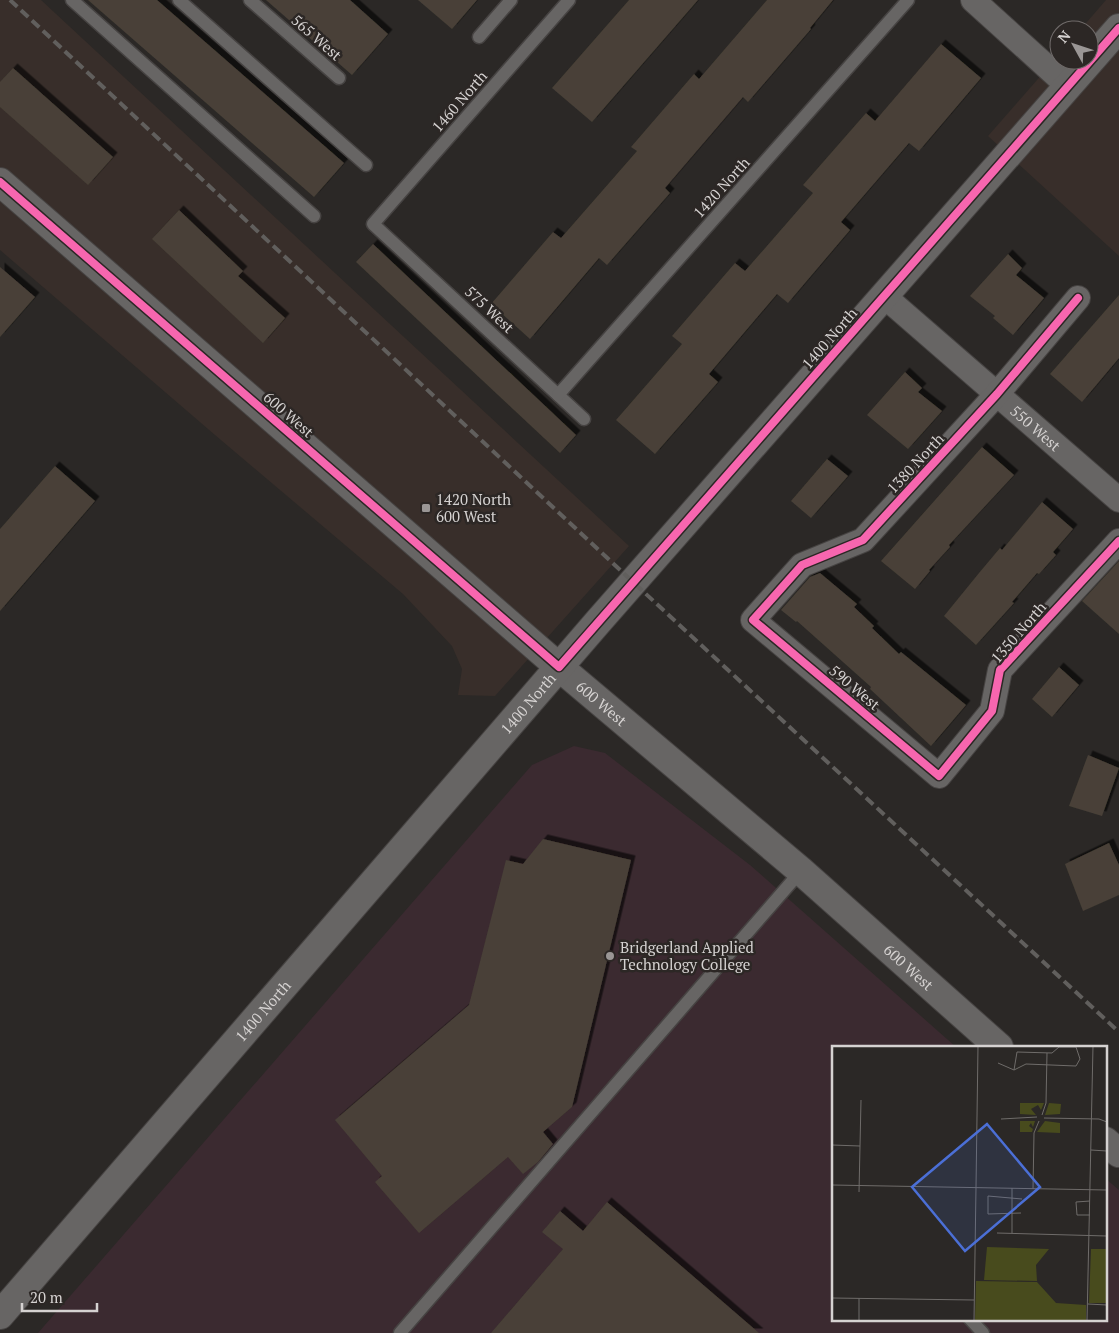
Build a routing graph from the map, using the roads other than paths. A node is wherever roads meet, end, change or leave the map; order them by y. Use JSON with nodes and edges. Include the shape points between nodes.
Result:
{"nodes":[{"id":1,"x":72,"y":0,"type":"edge"},
{"id":2,"x":179,"y":0,"type":"edge"},
{"id":3,"x":250,"y":0,"type":"edge"},
{"id":4,"x":511,"y":0,"type":"edge"},
{"id":5,"x":569,"y":0,"type":"edge"},
{"id":6,"x":908,"y":0,"type":"edge"},
{"id":7,"x":973,"y":0,"type":"edge"},
{"id":8,"x":1118,"y":30,"type":"edge"},
{"id":9,"x":479,"y":37,"type":"dead end"},
{"id":10,"x":339,"y":78,"type":"dead end"},
{"id":11,"x":1068,"y":86,"type":"junction"},
{"id":12,"x":366,"y":165,"type":"dead end"},
{"id":13,"x":0,"y":182,"type":"edge"},
{"id":14,"x":314,"y":216,"type":"dead end"},
{"id":15,"x":373,"y":224,"type":"joint"},
{"id":16,"x":884,"y":296,"type":"junction"},
{"id":17,"x":1078,"y":298,"type":"dead end"},
{"id":18,"x":997,"y":394,"type":"junction"},
{"id":19,"x":558,"y":395,"type":"junction"},
{"id":20,"x":584,"y":419,"type":"dead end"},
{"id":21,"x":1119,"y":500,"type":"edge"},
{"id":22,"x":1119,"y":542,"type":"edge"},
{"id":23,"x":753,"y":620,"type":"joint"},
{"id":24,"x":560,"y":667,"type":"junction"},
{"id":25,"x":939,"y":776,"type":"joint"},
{"id":26,"x":801,"y":871,"type":"junction"},
{"id":27,"x":998,"y":1046,"type":"edge"},
{"id":28,"x":1106,"y":1142,"type":"edge"},
{"id":29,"x":1119,"y":1153,"type":"edge"},
{"id":30,"x":0,"y":1316,"type":"edge"},
{"id":31,"x":971,"y":1320,"type":"edge"},
{"id":32,"x":400,"y":1333,"type":"edge"},
{"id":33,"x":983,"y":1333,"type":"edge"}],
"edges":[{"from":1,"to":14,"type":"lane"},
{"from":2,"to":12,"type":"lane"},
{"from":3,"to":10,"type":"lane","name":"565 West"},
{"from":4,"to":9,"type":"lane"},
{"from":5,"to":15,"type":"lane","name":"1460 North"},
{"from":6,"to":19,"type":"lane","name":"1420 North"},
{"from":7,"to":11,"type":"street"},
{"from":8,"to":11,"type":"main road","name":"1400 North"},
{"from":11,"to":16,"type":"main road","name":"1400 North"},
{"from":13,"to":24,"type":"main road","name":"600 West"},
{"from":15,"to":19,"type":"lane","name":"575 West"},
{"from":16,"to":18,"type":"street","name":"550 West"},
{"from":16,"to":24,"type":"main road","name":"1400 North"},
{"from":17,"to":18,"type":"street","name":"1380 North"},
{"from":18,"to":21,"type":"street","name":"550 West"},
{"from":18,"to":23,"type":"street","name":"1380 North","via":[[863,540],[802,565]]},
{"from":19,"to":20,"type":"lane","name":"575 West"},
{"from":22,"to":25,"type":"street","name":"1350 North","via":[[1000,670],[992,711]]},
{"from":23,"to":25,"type":"street","name":"590 West"},
{"from":24,"to":26,"type":"main road","name":"600 West"},
{"from":24,"to":30,"type":"main road","name":"1400 North"},
{"from":26,"to":27,"type":"main road","name":"600 West"},
{"from":26,"to":32,"type":"lane"},
{"from":28,"to":29,"type":"main road"},
{"from":31,"to":33,"type":"lane"}]}
